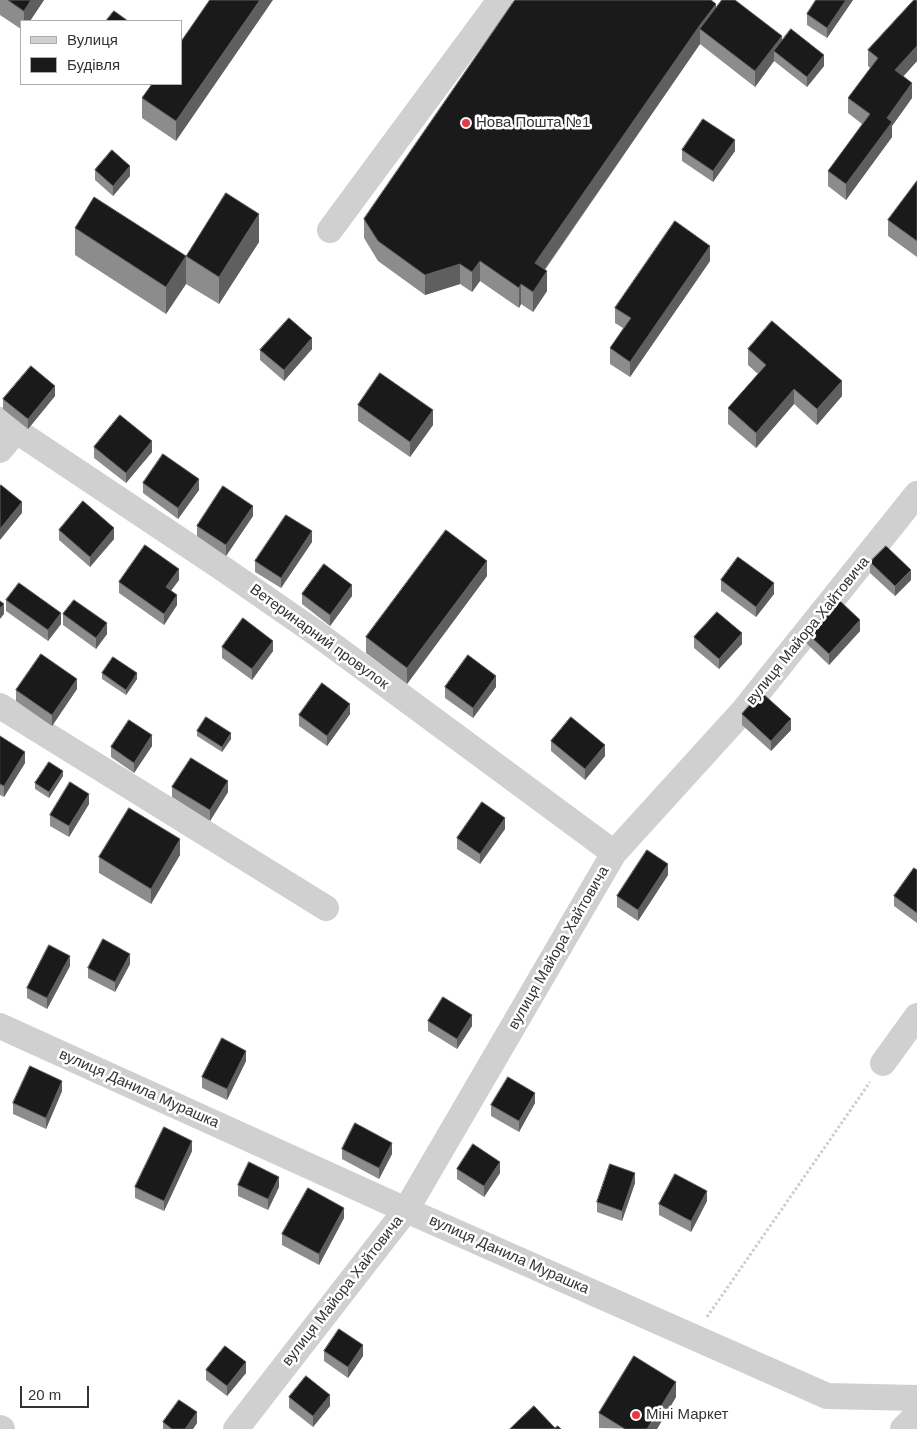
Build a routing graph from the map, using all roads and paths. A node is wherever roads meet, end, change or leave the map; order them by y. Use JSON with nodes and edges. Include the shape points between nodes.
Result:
{"nodes":[{"id":1,"x":500,"y":0,"type":"edge"},
{"id":2,"x":330,"y":230,"type":"dead end"},
{"id":3,"x":5,"y":434,"type":"edge"},
{"id":4,"x":917,"y":494,"type":"edge"},
{"id":5,"x":0,"y":706,"type":"edge"},
{"id":6,"x":614,"y":853,"type":"junction"},
{"id":7,"x":326,"y":908,"type":"dead end"},
{"id":8,"x":917,"y":1016,"type":"edge"},
{"id":9,"x":0,"y":1026,"type":"edge"},
{"id":10,"x":883,"y":1063,"type":"joint"},
{"id":11,"x":406,"y":1210,"type":"junction"},
{"id":12,"x":694,"y":1336,"type":"junction"},
{"id":13,"x":917,"y":1398,"type":"edge"},
{"id":14,"x":917,"y":1415,"type":"edge"},
{"id":15,"x":236,"y":1429,"type":"edge"},
{"id":16,"x":903,"y":1429,"type":"edge"}],
"edges":[{"from":1,"to":2,"type":"street"},
{"from":3,"to":6,"type":"street","name":"Ветеринарний провулок","via":[[224,570],[316,633]]},
{"from":4,"to":6,"type":"street","name":"вулиця Майора Хайтовича","via":[[744,710]]},
{"from":5,"to":7,"type":"street"},
{"from":6,"to":11,"type":"street","name":"вулиця Майора Хайтовича"},
{"from":8,"to":10,"type":"street"},
{"from":9,"to":11,"type":"street","name":"вулиця Данила Мурашка"},
{"from":10,"to":12,"type":"path"},
{"from":11,"to":12,"type":"street","name":"вулиця Данила Мурашка"},
{"from":11,"to":15,"type":"street","name":"вулиця Майора Хайтовича"},
{"from":12,"to":13,"type":"street","name":"вулиця Данила Мурашка","via":[[827,1396]]},
{"from":14,"to":16,"type":"street"}]}
